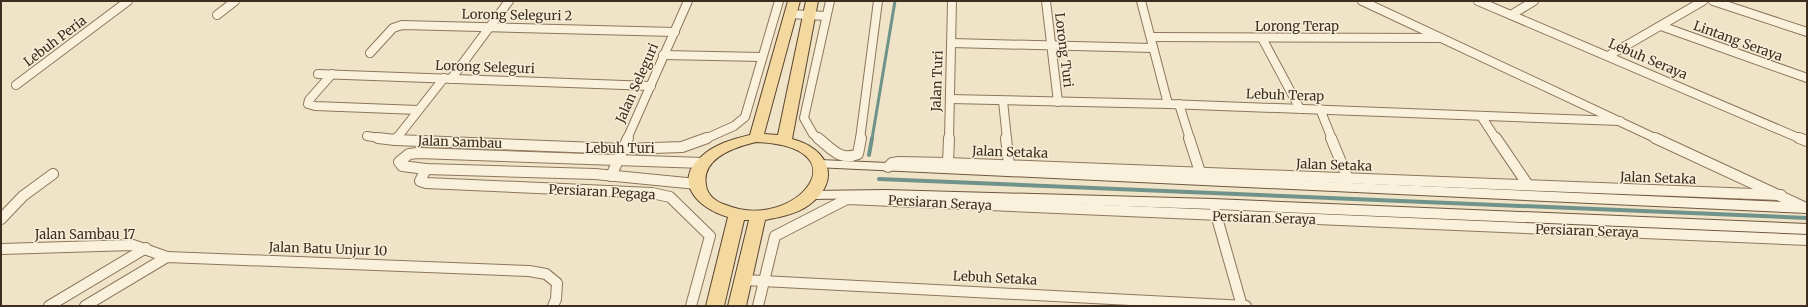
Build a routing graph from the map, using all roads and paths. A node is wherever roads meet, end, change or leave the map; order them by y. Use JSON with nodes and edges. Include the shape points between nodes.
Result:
{"nodes":[{"id":1,"x":128,"y":1,"type":"edge"},
{"id":2,"x":234,"y":1,"type":"edge"},
{"id":3,"x":509,"y":1,"type":"edge"},
{"id":4,"x":688,"y":1,"type":"edge"},
{"id":5,"x":779,"y":1,"type":"edge"},
{"id":6,"x":794,"y":1,"type":"edge"},
{"id":7,"x":812,"y":1,"type":"edge"},
{"id":8,"x":830,"y":1,"type":"edge"},
{"id":9,"x":878,"y":1,"type":"edge"},
{"id":10,"x":952,"y":1,"type":"edge"},
{"id":11,"x":1046,"y":1,"type":"edge"},
{"id":12,"x":1141,"y":1,"type":"edge"},
{"id":13,"x":1362,"y":1,"type":"edge"},
{"id":14,"x":1478,"y":1,"type":"edge"},
{"id":15,"x":1534,"y":1,"type":"edge"},
{"id":16,"x":1703,"y":1,"type":"edge"},
{"id":17,"x":1713,"y":1,"type":"edge"},
{"id":18,"x":790,"y":14,"type":"junction"},
{"id":19,"x":217,"y":15,"type":"dead end"},
{"id":20,"x":808,"y":15,"type":"junction"},
{"id":21,"x":1512,"y":15,"type":"junction"},
{"id":22,"x":826,"y":16,"type":"junction"},
{"id":23,"x":491,"y":26,"type":"junction"},
{"id":24,"x":1661,"y":26,"type":"junction"},
{"id":25,"x":675,"y":32,"type":"junction"},
{"id":26,"x":1807,"y":32,"type":"edge"},
{"id":27,"x":1150,"y":37,"type":"junction"},
{"id":28,"x":1262,"y":38,"type":"junction"},
{"id":29,"x":1443,"y":38,"type":"junction"},
{"id":30,"x":951,"y":43,"type":"junction"},
{"id":31,"x":1051,"y":46,"type":"junction"},
{"id":32,"x":1153,"y":48,"type":"junction"},
{"id":33,"x":370,"y":54,"type":"dead end"},
{"id":34,"x":663,"y":55,"type":"junction"},
{"id":35,"x":1608,"y":56,"type":"junction"},
{"id":36,"x":762,"y":57,"type":"junction"},
{"id":37,"x":318,"y":74,"type":"dead end"},
{"id":38,"x":332,"y":74,"type":"junction"},
{"id":39,"x":448,"y":78,"type":"junction"},
{"id":40,"x":1807,"y":78,"type":"edge"},
{"id":41,"x":16,"y":85,"type":"dead end"},
{"id":42,"x":651,"y":86,"type":"junction"},
{"id":43,"x":950,"y":99,"type":"junction"},
{"id":44,"x":1003,"y":101,"type":"junction"},
{"id":45,"x":1058,"y":102,"type":"junction"},
{"id":46,"x":1168,"y":104,"type":"junction"},
{"id":47,"x":1180,"y":104,"type":"junction"},
{"id":48,"x":1300,"y":109,"type":"junction"},
{"id":49,"x":418,"y":110,"type":"junction"},
{"id":50,"x":1320,"y":110,"type":"junction"},
{"id":51,"x":1480,"y":116,"type":"junction"},
{"id":52,"x":1620,"y":121,"type":"junction"},
{"id":53,"x":367,"y":136,"type":"dead end"},
{"id":54,"x":756,"y":138,"type":"junction"},
{"id":55,"x":395,"y":140,"type":"junction"},
{"id":56,"x":784,"y":140,"type":"junction"},
{"id":57,"x":1807,"y":140,"type":"edge"},
{"id":58,"x":623,"y":149,"type":"junction"},
{"id":59,"x":618,"y":161,"type":"junction"},
{"id":60,"x":948,"y":162,"type":"junction"},
{"id":61,"x":703,"y":163,"type":"junction"},
{"id":62,"x":820,"y":164,"type":"junction"},
{"id":63,"x":1009,"y":165,"type":"junction"},
{"id":64,"x":888,"y":167,"type":"junction"},
{"id":65,"x":426,"y":169,"type":"junction"},
{"id":66,"x":1200,"y":172,"type":"junction"},
{"id":67,"x":53,"y":174,"type":"dead end"},
{"id":68,"x":611,"y":176,"type":"junction"},
{"id":69,"x":1348,"y":179,"type":"junction"},
{"id":70,"x":697,"y":184,"type":"junction"},
{"id":71,"x":1528,"y":186,"type":"junction"},
{"id":72,"x":811,"y":195,"type":"junction"},
{"id":73,"x":1781,"y":195,"type":"junction"},
{"id":74,"x":1807,"y":208,"type":"edge"},
{"id":75,"x":1214,"y":210,"type":"junction"},
{"id":76,"x":737,"y":215,"type":"junction"},
{"id":77,"x":758,"y":216,"type":"junction"},
{"id":78,"x":1,"y":219,"type":"edge"},
{"id":79,"x":1807,"y":229,"type":"edge"},
{"id":80,"x":1807,"y":240,"type":"edge"},
{"id":81,"x":146,"y":248,"type":"junction"},
{"id":82,"x":1,"y":249,"type":"edge"},
{"id":83,"x":167,"y":257,"type":"junction"},
{"id":84,"x":743,"y":280,"type":"junction"},
{"id":85,"x":765,"y":280,"type":"junction"},
{"id":86,"x":1105,"y":302,"type":"edge"},
{"id":87,"x":49,"y":306,"type":"edge"},
{"id":88,"x":85,"y":306,"type":"edge"},
{"id":89,"x":553,"y":306,"type":"edge"},
{"id":90,"x":690,"y":306,"type":"edge"},
{"id":91,"x":715,"y":306,"type":"edge"},
{"id":92,"x":737,"y":306,"type":"edge"},
{"id":93,"x":758,"y":306,"type":"edge"},
{"id":94,"x":1242,"y":306,"type":"edge"},
{"id":95,"x":1246,"y":306,"type":"edge"}],
"edges":[{"from":1,"to":41,"type":"street","name":"Lebuh Peria"},
{"from":2,"to":19,"type":"street"},
{"from":3,"to":23,"type":"street"},
{"from":4,"to":25,"type":"street","name":"Jalan Seleguri"},
{"from":5,"to":36,"type":"street","name":"Lebuh Turi"},
{"from":6,"to":18,"type":"main road"},
{"from":7,"to":20,"type":"main road"},
{"from":8,"to":22,"type":"street"},
{"from":9,"to":22,"type":"street","via":[[859,150],[858,154],[851,157],[842,157],[813,134],[804,118]]},
{"from":10,"to":30,"type":"street","name":"Jalan Turi"},
{"from":11,"to":31,"type":"street","name":"Lorong Turi"},
{"from":12,"to":27,"type":"street"},
{"from":13,"to":29,"type":"street","name":"Jalan Setaka"},
{"from":14,"to":21,"type":"street","name":"Lebuh Seraya"},
{"from":15,"to":21,"type":"street"},
{"from":16,"to":24,"type":"street"},
{"from":17,"to":26,"type":"street"},
{"from":18,"to":20,"type":"street"},
{"from":18,"to":54,"type":"main road"},
{"from":20,"to":22,"type":"street"},
{"from":20,"to":56,"type":"main road"},
{"from":21,"to":35,"type":"street","name":"Lebuh Seraya"},
{"from":23,"to":25,"type":"street","name":"Lorong Seleguri 2"},
{"from":23,"to":33,"type":"street","name":"Lorong Seleguri 2","via":[[399,25],[393,28]]},
{"from":23,"to":39,"type":"street"},
{"from":24,"to":35,"type":"street"},
{"from":24,"to":40,"type":"street","name":"Lintang Seraya"},
{"from":25,"to":34,"type":"street","name":"Jalan Seleguri"},
{"from":27,"to":28,"type":"street","name":"Lorong Terap"},
{"from":27,"to":32,"type":"street"},
{"from":28,"to":29,"type":"street","name":"Lorong Terap"},
{"from":28,"to":48,"type":"street"},
{"from":29,"to":52,"type":"street","name":"Jalan Setaka"},
{"from":30,"to":31,"type":"street"},
{"from":30,"to":43,"type":"street","name":"Jalan Turi"},
{"from":31,"to":32,"type":"street"},
{"from":31,"to":45,"type":"street","name":"Lorong Turi"},
{"from":32,"to":46,"type":"street"},
{"from":34,"to":36,"type":"street"},
{"from":34,"to":42,"type":"street","name":"Jalan Seleguri"},
{"from":35,"to":57,"type":"street","name":"Lebuh Seraya"},
{"from":36,"to":58,"type":"street","name":"Lebuh Turi","via":[[745,117],[734,126],[700,142],[682,147]]},
{"from":37,"to":38,"type":"street","name":"Lorong Seleguri"},
{"from":38,"to":39,"type":"street","name":"Lorong Seleguri"},
{"from":38,"to":49,"type":"street","via":[[308,104]]},
{"from":39,"to":42,"type":"street","name":"Lorong Seleguri"},
{"from":39,"to":49,"type":"street"},
{"from":42,"to":58,"type":"street","name":"Jalan Seleguri"},
{"from":43,"to":44,"type":"street","name":"Lebuh Terap"},
{"from":43,"to":60,"type":"street","name":"Jalan Turi"},
{"from":44,"to":45,"type":"street","name":"Lebuh Terap"},
{"from":44,"to":63,"type":"street"},
{"from":45,"to":46,"type":"street","name":"Lebuh Terap"},
{"from":46,"to":47,"type":"street","name":"Lebuh Terap"},
{"from":47,"to":48,"type":"street","name":"Lebuh Terap"},
{"from":47,"to":66,"type":"street"},
{"from":48,"to":50,"type":"street","name":"Lebuh Terap"},
{"from":49,"to":55,"type":"street"},
{"from":50,"to":51,"type":"street","name":"Lebuh Terap"},
{"from":50,"to":69,"type":"street"},
{"from":51,"to":52,"type":"street","name":"Lebuh Terap"},
{"from":51,"to":71,"type":"street"},
{"from":52,"to":73,"type":"street","name":"Jalan Setaka"},
{"from":53,"to":55,"type":"street","name":"Lebuh Turi"},
{"from":54,"to":56,"type":"main road"},
{"from":54,"to":61,"type":"main road","via":[[725,146]]},
{"from":55,"to":58,"type":"street","name":"Lebuh Turi"},
{"from":56,"to":62,"type":"main road","via":[[813,153]]},
{"from":58,"to":59,"type":"street","name":"Jalan Seleguri"},
{"from":59,"to":61,"type":"street","name":"Jalan Sambau"},
{"from":59,"to":65,"type":"street","name":"Jalan Sambau","via":[[418,153],[409,154],[399,162],[402,166]]},
{"from":59,"to":68,"type":"street","name":"Jalan Seleguri"},
{"from":60,"to":63,"type":"street","name":"Jalan Setaka"},
{"from":60,"to":64,"type":"street","name":"Jalan Setaka","via":[[899,162]]},
{"from":61,"to":70,"type":"main road"},
{"from":62,"to":64,"type":"main road"},
{"from":62,"to":72,"type":"main road","via":[[820,180]]},
{"from":63,"to":66,"type":"street","name":"Jalan Setaka"},
{"from":64,"to":74,"type":"main road"},
{"from":65,"to":68,"type":"street","name":"Jalan Sambau"},
{"from":65,"to":90,"type":"street","name":"Persiaran Pegaga","via":[[420,181],[426,183],[652,192],[670,197],[710,236]]},
{"from":66,"to":69,"type":"street","name":"Jalan Setaka"},
{"from":67,"to":78,"type":"street","via":[[23,196]]},
{"from":68,"to":70,"type":"street","name":"Jalan Sambau"},
{"from":69,"to":71,"type":"street","name":"Jalan Setaka"},
{"from":70,"to":76,"type":"main road","via":[[700,195],[709,204]]},
{"from":71,"to":73,"type":"street","name":"Jalan Setaka"},
{"from":72,"to":75,"type":"main road","name":"Persiaran Seraya","via":[[885,194]]},
{"from":72,"to":77,"type":"main road","via":[[785,210]]},
{"from":73,"to":74,"type":"street","name":"Jalan Setaka"},
{"from":75,"to":79,"type":"main road","name":"Persiaran Seraya"},
{"from":75,"to":80,"type":"street","name":"Persiaran Seraya"},
{"from":75,"to":85,"type":"street","name":"Persiaran Seraya","via":[[847,199],[775,236]]},
{"from":75,"to":94,"type":"street"},
{"from":76,"to":77,"type":"main road"},
{"from":76,"to":91,"type":"main road"},
{"from":77,"to":84,"type":"main road"},
{"from":81,"to":82,"type":"street","name":"Jalan Sambau 17","via":[[115,245]]},
{"from":81,"to":83,"type":"street","name":"Jalan Sambau 17"},
{"from":81,"to":87,"type":"street"},
{"from":83,"to":88,"type":"street"},
{"from":83,"to":89,"type":"street","name":"Jalan Batu Unjur 10","via":[[529,271],[546,274],[558,283]]},
{"from":84,"to":85,"type":"street","name":"Lebuh Setaka"},
{"from":84,"to":92,"type":"main road"},
{"from":85,"to":86,"type":"street","name":"Lebuh Setaka"},
{"from":85,"to":93,"type":"street","name":"Persiaran Seraya"},
{"from":86,"to":94,"type":"street","name":"Lebuh Setaka"},
{"from":94,"to":95,"type":"street","name":"Lebuh Setaka"}]}
